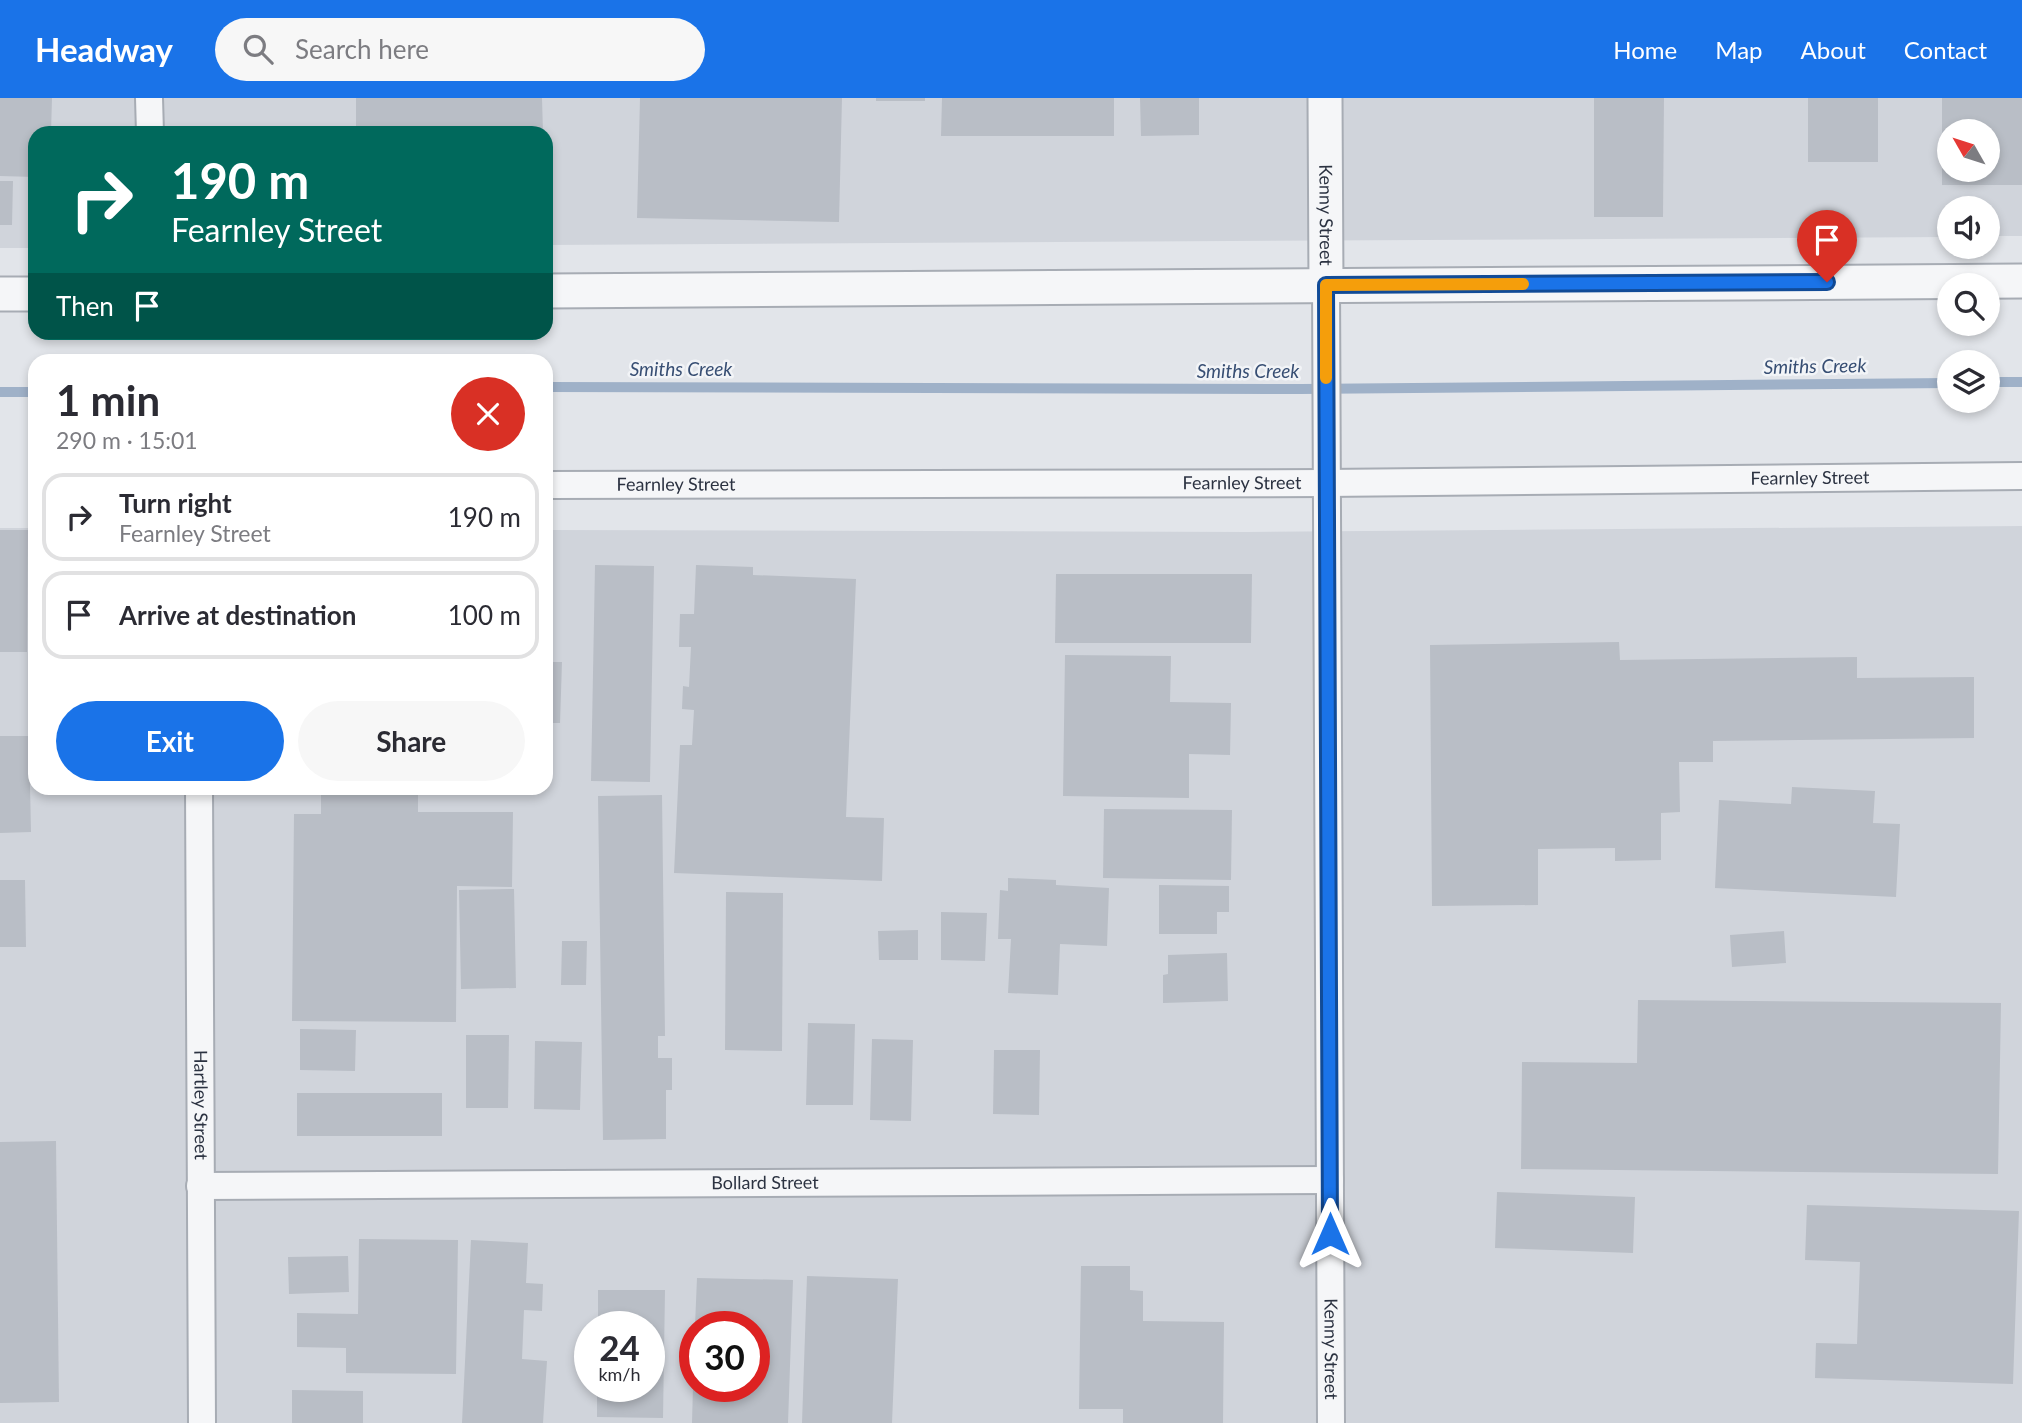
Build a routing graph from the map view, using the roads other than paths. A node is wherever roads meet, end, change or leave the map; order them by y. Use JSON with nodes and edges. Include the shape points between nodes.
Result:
{"nodes":[{"id":1,"x":149,"y":98,"type":"edge"},
{"id":2,"x":1325,"y":98,"type":"edge"},
{"id":3,"x":150,"y":126,"type":"edge"},
{"id":4,"x":2022,"y":281,"type":"edge"},
{"id":5,"x":1326,"y":285,"type":"junction"},
{"id":6,"x":553,"y":291,"type":"edge"},
{"id":7,"x":0,"y":294,"type":"edge"},
{"id":8,"x":28,"y":294,"type":"edge"},
{"id":9,"x":2022,"y":476,"type":"edge"},
{"id":10,"x":1326,"y":483,"type":"junction"},
{"id":11,"x":553,"y":485,"type":"edge"},
{"id":12,"x":199,"y":795,"type":"edge"},
{"id":13,"x":1330,"y":1180,"type":"junction"},
{"id":14,"x":200,"y":1186,"type":"junction"},
{"id":15,"x":202,"y":1423,"type":"edge"},
{"id":16,"x":1331,"y":1423,"type":"edge"}],
"edges":[{"from":1,"to":3,"type":"street"},
{"from":2,"to":5,"type":"street","name":"Kenny Street"},
{"from":4,"to":5,"type":"street"},
{"from":5,"to":6,"type":"street"},
{"from":5,"to":10,"type":"street","name":"Kenny Street"},
{"from":7,"to":8,"type":"street"},
{"from":9,"to":10,"type":"street","name":"Fearnley Street"},
{"from":10,"to":11,"type":"street","name":"Fearnley Street"},
{"from":10,"to":13,"type":"street","name":"Kenny Street"},
{"from":12,"to":14,"type":"street","name":"Hartley Street"},
{"from":13,"to":14,"type":"street","name":"Bollard Street"},
{"from":13,"to":16,"type":"street","name":"Kenny Street"},
{"from":14,"to":15,"type":"street","name":"Hartley Street"}]}
